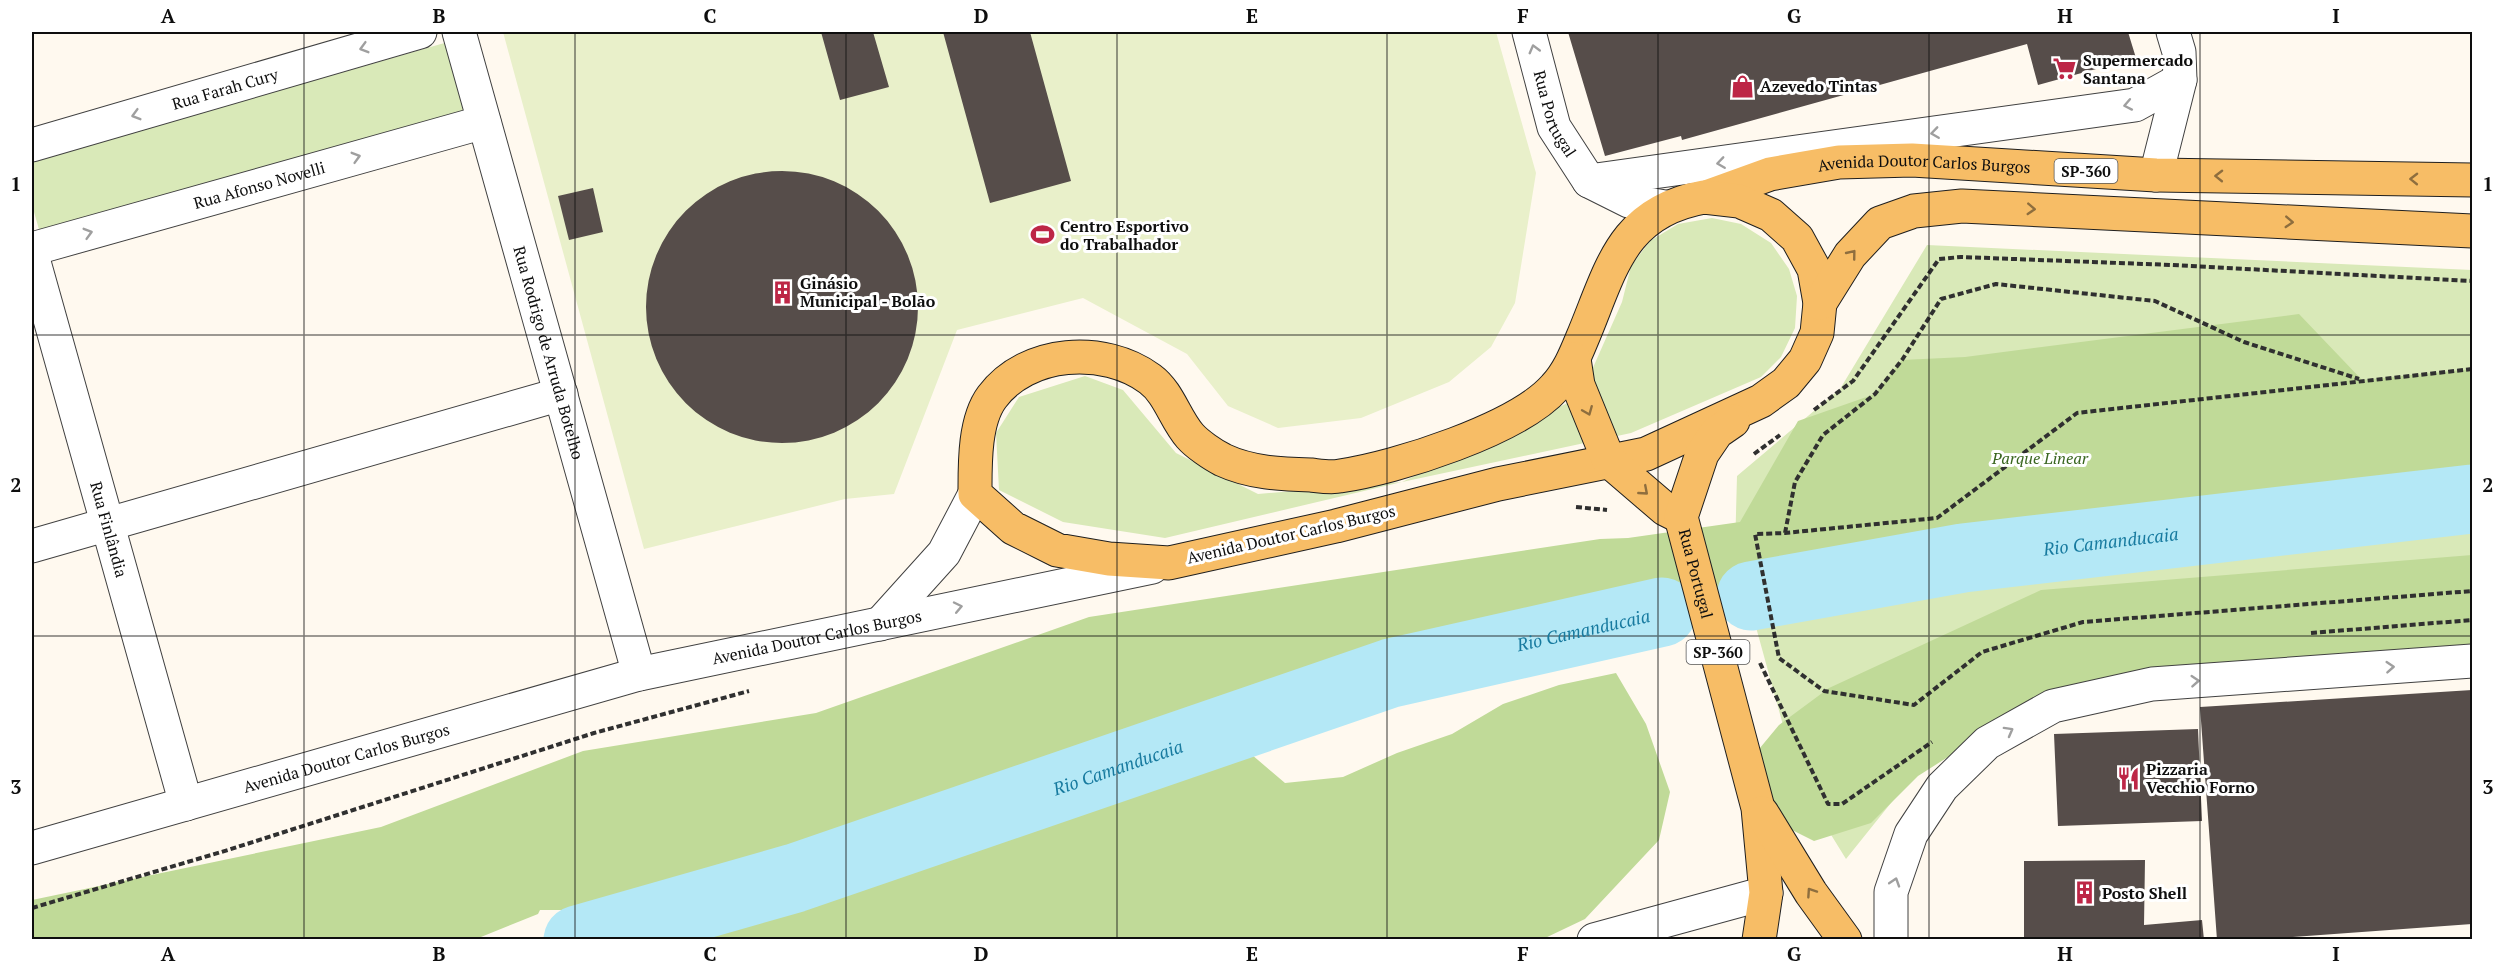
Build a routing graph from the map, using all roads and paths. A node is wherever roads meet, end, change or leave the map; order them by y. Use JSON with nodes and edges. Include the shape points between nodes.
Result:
{"nodes":[{"id":1,"x":420,"y":32,"type":"edge"},
{"id":2,"x":459,"y":32,"type":"edge"},
{"id":3,"x":1529,"y":32,"type":"edge"},
{"id":4,"x":2173,"y":32,"type":"edge"},
{"id":5,"x":2180,"y":80,"type":"junction"},
{"id":6,"x":484,"y":122,"type":"junction"},
{"id":7,"x":32,"y":146,"type":"edge"},
{"id":8,"x":2156,"y":175,"type":"junction"},
{"id":9,"x":2472,"y":180,"type":"edge"},
{"id":10,"x":1589,"y":181,"type":"junction"},
{"id":11,"x":1704,"y":197,"type":"junction"},
{"id":12,"x":1665,"y":207,"type":"junction"},
{"id":13,"x":2472,"y":231,"type":"edge"},
{"id":14,"x":32,"y":249,"type":"edge"},
{"id":15,"x":32,"y":255,"type":"edge"},
{"id":16,"x":2472,"y":281,"type":"edge"},
{"id":17,"x":1820,"y":303,"type":"junction"},
{"id":18,"x":1574,"y":359,"type":"junction"},
{"id":19,"x":2472,"y":369,"type":"edge"},
{"id":20,"x":2362,"y":380,"type":"junction"},
{"id":21,"x":561,"y":394,"type":"junction"},
{"id":22,"x":1761,"y":401,"type":"junction"},
{"id":23,"x":1809,"y":413,"type":"dead end"},
{"id":24,"x":1783,"y":433,"type":"dead end"},
{"id":25,"x":1749,"y":458,"type":"dead end"},
{"id":26,"x":1610,"y":461,"type":"junction"},
{"id":27,"x":975,"y":494,"type":"junction"},
{"id":28,"x":1574,"y":507,"type":"dead end"},
{"id":29,"x":1611,"y":510,"type":"dead end"},
{"id":30,"x":107,"y":524,"type":"junction"},
{"id":31,"x":1684,"y":524,"type":"junction"},
{"id":32,"x":1785,"y":533,"type":"junction"},
{"id":33,"x":32,"y":546,"type":"edge"},
{"id":34,"x":1169,"y":563,"type":"junction"},
{"id":35,"x":2472,"y":591,"type":"edge"},
{"id":36,"x":2472,"y":620,"type":"edge"},
{"id":37,"x":880,"y":624,"type":"junction"},
{"id":38,"x":2306,"y":633,"type":"dead end"},
{"id":39,"x":1758,"y":659,"type":"dead end"},
{"id":40,"x":2472,"y":661,"type":"edge"},
{"id":41,"x":639,"y":674,"type":"junction"},
{"id":42,"x":750,"y":691,"type":"dead end"},
{"id":43,"x":1936,"y":740,"type":"dead end"},
{"id":44,"x":186,"y":804,"type":"junction"},
{"id":45,"x":1758,"y":808,"type":"junction"},
{"id":46,"x":32,"y":848,"type":"edge"},
{"id":47,"x":1766,"y":893,"type":"junction"},
{"id":48,"x":32,"y":908,"type":"edge"},
{"id":49,"x":1594,"y":939,"type":"edge"},
{"id":50,"x":1759,"y":939,"type":"edge"},
{"id":51,"x":1845,"y":939,"type":"edge"},
{"id":52,"x":1891,"y":939,"type":"edge"}],
"edges":[{"from":1,"to":7,"type":"street","name":"Rua Farah Cury","one_way":true},
{"from":2,"to":6,"type":"street","name":"Rua Rodrigo de Arruda Botelho"},
{"from":10,"to":3,"type":"street","name":"Rua Portugal","one_way":true,"via":[[1554,127]]},
{"from":4,"to":5,"type":"street","via":[[2179,52]]},
{"from":5,"to":8,"type":"street"},
{"from":5,"to":10,"type":"street","one_way":true,"via":[[2135,105]]},
{"from":14,"to":6,"type":"street","name":"Rua Afonso Novelli","one_way":true},
{"from":6,"to":21,"type":"street","name":"Rua Rodrigo de Arruda Botelho"},
{"from":9,"to":8,"type":"main road","name":"Avenida Doutor Carlos Burgos","number":"SP-360","one_way":true},
{"from":8,"to":11,"type":"main road","name":"Avenida Doutor Carlos Burgos","number":"SP-360","via":[[1912,160],[1839,162],[1770,174]]},
{"from":10,"to":12,"type":"street","via":[[1629,201]]},
{"from":11,"to":12,"type":"main road","number":"SP-360"},
{"from":11,"to":17,"type":"main road","number":"SP-360","via":[[1739,201],[1771,215],[1797,238],[1814,268]]},
{"from":12,"to":18,"type":"main road","number":"SP-360","via":[[1638,226],[1618,252]]},
{"from":17,"to":13,"type":"main road","number":"SP-360","one_way":true,"via":[[1850,255],[1880,223],[1914,211],[1962,206]]},
{"from":15,"to":30,"type":"street","name":"Rua Finlândia"},
{"from":16,"to":23,"type":"path","via":[[2172,265],[1939,259],[1853,381]]},
{"from":17,"to":22,"type":"main road","number":"SP-360","via":[[1817,333],[1805,360],[1786,383]]},
{"from":18,"to":26,"type":"main road","one_way":true,"via":[[1578,385]]},
{"from":18,"to":27,"type":"main road","via":[[1555,387],[1538,403],[1492,430],[1339,477],[1263,473],[1222,459],[1191,437],[1152,380],[1117,361],[1086,356],[1052,360],[1015,373],[991,399],[981,425],[975,460]]},
{"from":19,"to":20,"type":"path"},
{"from":20,"to":32,"type":"path","via":[[2077,413],[1936,518]]},
{"from":20,"to":32,"type":"path","via":[[2244,342],[2155,301],[1996,284],[1941,299],[1875,394],[1823,435],[1795,482]]},
{"from":21,"to":30,"type":"street"},
{"from":21,"to":41,"type":"street","name":"Rua Rodrigo de Arruda Botelho"},
{"from":22,"to":26,"type":"main road","name":"Avenida Doutor Carlos Burgos","via":[[1646,454]]},
{"from":22,"to":31,"type":"main road","name":"Rua Portugal","number":"SP-360","via":[[1717,432],[1702,454]]},
{"from":24,"to":25,"type":"path"},
{"from":26,"to":31,"type":"main road","one_way":true},
{"from":26,"to":34,"type":"main road","name":"Avenida Doutor Carlos Burgos"},
{"from":27,"to":34,"type":"main road","via":[[1013,528],[1057,550]]},
{"from":27,"to":37,"type":"street","via":[[944,553]]},
{"from":28,"to":29,"type":"path"},
{"from":30,"to":33,"type":"street"},
{"from":30,"to":44,"type":"street","name":"Rua Finlândia"},
{"from":31,"to":45,"type":"main road","name":"Rua Portugal","number":"SP-360"},
{"from":32,"to":35,"type":"path","via":[[1755,534],[1779,658],[1824,691],[1914,705],[1982,652],[2083,622]]},
{"from":37,"to":34,"type":"street","name":"Avenida Doutor Carlos Burgos","one_way":true},
{"from":36,"to":38,"type":"path"},
{"from":37,"to":41,"type":"street","name":"Avenida Doutor Carlos Burgos"},
{"from":39,"to":43,"type":"path","via":[[1828,804],[1842,804]]},
{"from":52,"to":40,"type":"street","one_way":true,"via":[[1892,892],[1908,843],[1941,787],[1988,743],[2053,706],[2152,684]]},
{"from":41,"to":44,"type":"street","name":"Avenida Doutor Carlos Burgos"},
{"from":42,"to":48,"type":"path","via":[[594,734]]},
{"from":44,"to":46,"type":"street","name":"Avenida Doutor Carlos Burgos"},
{"from":45,"to":47,"type":"main road","name":"Rua Portugal","number":"SP-360"},
{"from":51,"to":45,"type":"main road","name":"Rua Portugal","number":"SP-360","one_way":true},
{"from":47,"to":49,"type":"street"},
{"from":47,"to":50,"type":"main road","name":"Rua Portugal","number":"SP-360"}]}
